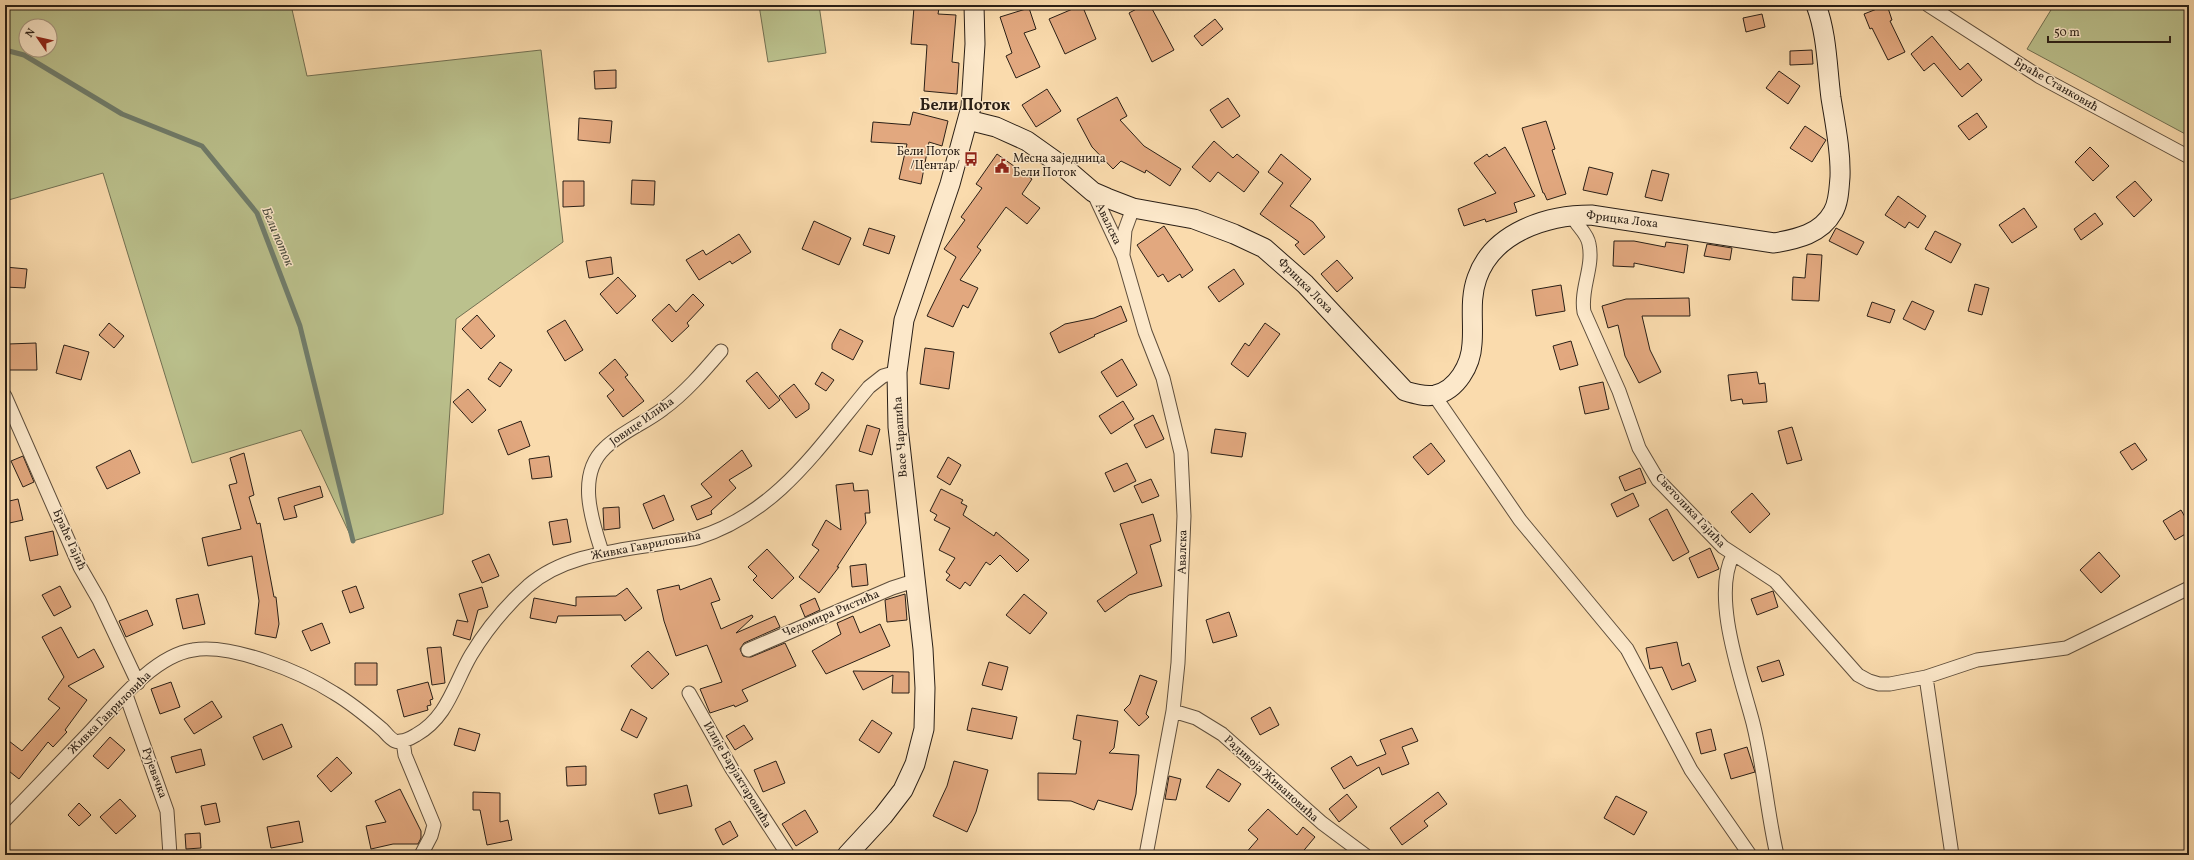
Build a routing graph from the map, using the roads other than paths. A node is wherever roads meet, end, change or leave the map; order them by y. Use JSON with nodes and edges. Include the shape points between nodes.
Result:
{"nodes":[{"id":1,"x":974,"y":5,"type":"edge"},
{"id":2,"x":1816,"y":5,"type":"edge"},
{"id":3,"x":1928,"y":5,"type":"edge"},
{"id":4,"x":968,"y":120,"type":"junction"},
{"id":5,"x":2189,"y":157,"type":"edge"},
{"id":6,"x":1092,"y":192,"type":"junction"},
{"id":7,"x":1133,"y":208,"type":"junction"},
{"id":8,"x":1572,"y":215,"type":"junction"},
{"id":9,"x":1123,"y":256,"type":"junction"},
{"id":10,"x":721,"y":351,"type":"dead end"},
{"id":11,"x":897,"y":372,"type":"junction"},
{"id":12,"x":1434,"y":395,"type":"junction"},
{"id":13,"x":5,"y":396,"type":"edge"},
{"id":14,"x":602,"y":552,"type":"junction"},
{"id":15,"x":1733,"y":555,"type":"junction"},
{"id":16,"x":914,"y":581,"type":"junction"},
{"id":17,"x":2189,"y":588,"type":"edge"},
{"id":18,"x":748,"y":650,"type":"dead end"},
{"id":19,"x":1926,"y":677,"type":"junction"},
{"id":20,"x":138,"y":682,"type":"junction"},
{"id":21,"x":689,"y":693,"type":"dead end"},
{"id":22,"x":126,"y":695,"type":"junction"},
{"id":23,"x":1173,"y":712,"type":"junction"},
{"id":24,"x":402,"y":741,"type":"junction"},
{"id":25,"x":5,"y":820,"type":"edge"},
{"id":26,"x":170,"y":855,"type":"edge"},
{"id":27,"x":422,"y":855,"type":"edge"},
{"id":28,"x":788,"y":855,"type":"edge"},
{"id":29,"x":848,"y":855,"type":"edge"},
{"id":30,"x":1146,"y":855,"type":"edge"},
{"id":31,"x":1365,"y":855,"type":"edge"},
{"id":32,"x":1750,"y":855,"type":"edge"},
{"id":33,"x":1777,"y":855,"type":"edge"},
{"id":34,"x":1952,"y":855,"type":"edge"}],
"edges":[{"from":1,"to":4,"type":"street","name":"Васе Чарапића","via":[[974,92]]},
{"from":2,"to":8,"type":"street","name":"Фрицка Лоха","via":[[1824,42],[1840,169],[1838,200],[1826,224],[1791,240],[1774,242],[1610,217]]},
{"from":3,"to":5,"type":"street","name":"Браће Станковић","via":[[2040,78]]},
{"from":4,"to":6,"type":"street","name":"Авалска","via":[[996,127],[1027,141],[1065,168]]},
{"from":4,"to":11,"type":"street","name":"Васе Чарапића","via":[[904,320]]},
{"from":6,"to":7,"type":"street","name":"Авалска"},
{"from":6,"to":9,"type":"street","name":"Авалска"},
{"from":7,"to":9,"type":"street","name":"Авалска","via":[[1126,230]]},
{"from":7,"to":12,"type":"street","name":"Фрицка Лоха","via":[[1189,218],[1264,248],[1305,284],[1405,391],[1418,395]]},
{"from":8,"to":12,"type":"street","name":"Фрицка Лоха","via":[[1530,226],[1506,240],[1489,256],[1476,278],[1472,294],[1472,346],[1469,361],[1453,386]]},
{"from":8,"to":15,"type":"street","name":"Светолика Гајића","via":[[1587,235],[1590,245],[1584,312],[1619,391],[1643,457],[1658,480]]},
{"from":9,"to":23,"type":"street","name":"Авалска","via":[[1145,332],[1163,378],[1181,453],[1183,571]]},
{"from":10,"to":14,"type":"street","name":"Јовице Илића","via":[[664,409],[604,449],[596,462],[589,483],[589,498]]},
{"from":11,"to":14,"type":"street","name":"Живка Гавриловића","via":[[875,381],[789,483],[748,515],[727,527],[692,540]]},
{"from":11,"to":16,"type":"street","name":"Васе Чарапића","via":[[898,427]]},
{"from":12,"to":32,"type":"street","via":[[1520,520],[1627,649],[1691,770]]},
{"from":13,"to":20,"type":"street","name":"Браће Гајић","via":[[80,567],[99,600]]},
{"from":14,"to":24,"type":"street","name":"Живка Гавриловића","via":[[561,566],[526,588],[497,619],[470,656],[459,682],[437,719],[421,732]]},
{"from":15,"to":19,"type":"street","name":"Светолика Гајића","via":[[1775,581],[1858,675],[1879,684]]},
{"from":15,"to":33,"type":"street","via":[[1727,575],[1730,636],[1753,724]]},
{"from":16,"to":18,"type":"street","name":"Чедомира Ристића"},
{"from":16,"to":29,"type":"street","name":"Васе Чарапића","via":[[925,688],[922,744],[903,790]]},
{"from":17,"to":19,"type":"street","name":"Светолика Гајића","via":[[2066,648],[1977,660]]},
{"from":19,"to":34,"type":"street"},
{"from":20,"to":22,"type":"street","name":"Живка Гавриловића"},
{"from":20,"to":24,"type":"street","name":"Живка Гавриловића","via":[[164,661],[190,650],[227,650],[279,666],[316,682],[355,707],[392,739]]},
{"from":21,"to":28,"type":"street","name":"Илије Барјактаровића","via":[[732,769]]},
{"from":22,"to":25,"type":"street","name":"Живка Гавриловића"},
{"from":22,"to":26,"type":"street","name":"Рујевачка","via":[[168,812]]},
{"from":23,"to":30,"type":"street","name":"Авалска"},
{"from":23,"to":31,"type":"street","name":"Радивоја Живановића","via":[[1196,718],[1222,734],[1322,823]]},
{"from":24,"to":27,"type":"street","via":[[434,825]]}]}
